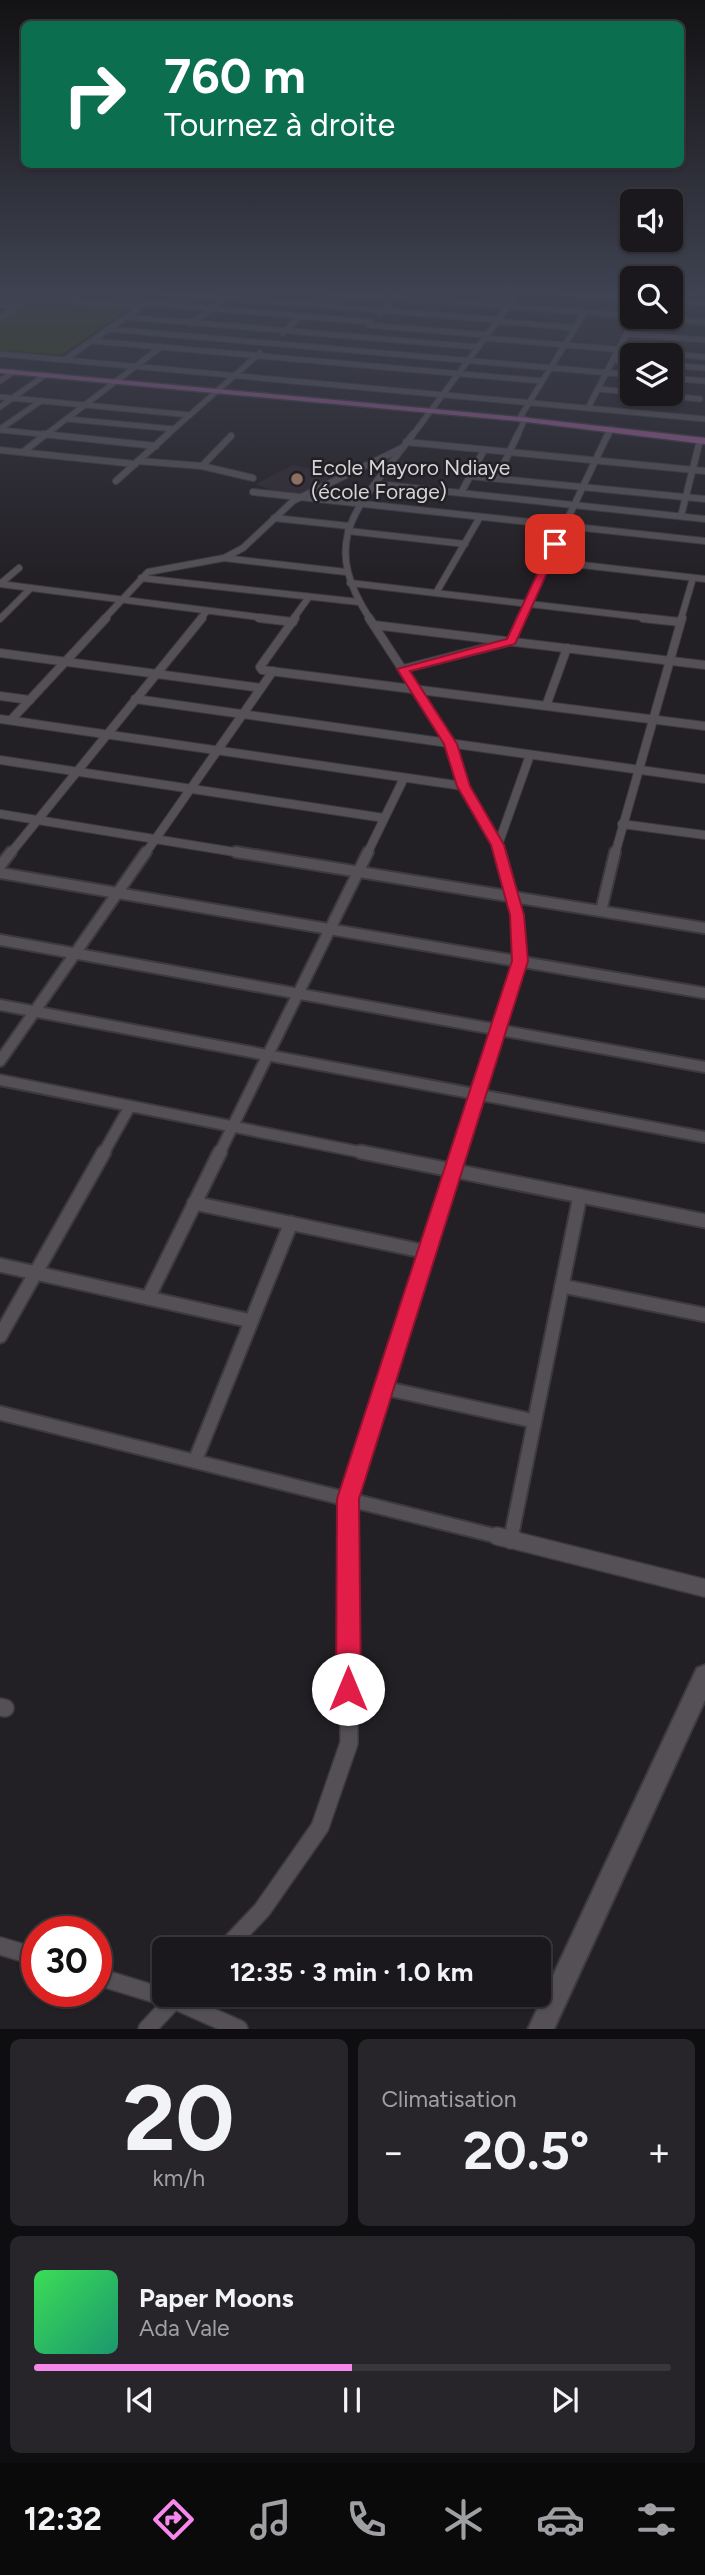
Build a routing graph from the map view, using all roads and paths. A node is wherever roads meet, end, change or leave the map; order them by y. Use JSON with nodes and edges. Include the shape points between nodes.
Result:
{"nodes":[{"id":1,"x":29,"y":387,"type":"edge"},
{"id":2,"x":110,"y":387,"type":"edge"},
{"id":3,"x":169,"y":387,"type":"edge"},
{"id":4,"x":222,"y":387,"type":"edge"},
{"id":5,"x":362,"y":387,"type":"edge"},
{"id":6,"x":447,"y":387,"type":"edge"},
{"id":7,"x":538,"y":387,"type":"edge"},
{"id":8,"x":704,"y":387,"type":"edge"},
{"id":9,"x":598,"y":389,"type":"joint"},
{"id":10,"x":217,"y":391,"type":"junction"},
{"id":11,"x":620,"y":391,"type":"edge"},
{"id":12,"x":441,"y":394,"type":"junction"},
{"id":13,"x":0,"y":397,"type":"edge"},
{"id":14,"x":683,"y":397,"type":"edge"},
{"id":15,"x":13,"y":398,"type":"junction"},
{"id":16,"x":700,"y":398,"type":"junction"},
{"id":17,"x":41,"y":401,"type":"junction"},
{"id":18,"x":529,"y":402,"type":"junction"},
{"id":19,"x":85,"y":405,"type":"junction"},
{"id":20,"x":0,"y":407,"type":"edge"},
{"id":21,"x":589,"y":408,"type":"junction"},
{"id":22,"x":429,"y":411,"type":"junction"},
{"id":23,"x":190,"y":415,"type":"junction"},
{"id":24,"x":692,"y":418,"type":"junction"},
{"id":25,"x":67,"y":419,"type":"junction"},
{"id":26,"x":522,"y":419,"type":"junction"},
{"id":27,"x":705,"y":419,"type":"edge"},
{"id":28,"x":174,"y":429,"type":"junction"},
{"id":29,"x":611,"y":429,"type":"junction"},
{"id":30,"x":0,"y":430,"type":"edge"},
{"id":31,"x":46,"y":435,"type":"junction"},
{"id":32,"x":231,"y":436,"type":"dead end"},
{"id":33,"x":703,"y":440,"type":"edge"},
{"id":34,"x":404,"y":445,"type":"junction"},
{"id":35,"x":156,"y":446,"type":"junction"},
{"id":36,"x":0,"y":450,"type":"edge"},
{"id":37,"x":484,"y":450,"type":"junction"},
{"id":38,"x":23,"y":452,"type":"junction"},
{"id":39,"x":511,"y":452,"type":"junction"},
{"id":40,"x":597,"y":460,"type":"junction"},
{"id":41,"x":137,"y":463,"type":"junction"},
{"id":42,"x":202,"y":466,"type":"junction"},
{"id":43,"x":693,"y":470,"type":"junction"},
{"id":44,"x":705,"y":471,"type":"edge"},
{"id":45,"x":470,"y":476,"type":"junction"},
{"id":46,"x":253,"y":478,"type":"dead end"},
{"id":47,"x":497,"y":478,"type":"junction"},
{"id":48,"x":116,"y":481,"type":"dead end"},
{"id":49,"x":376,"y":484,"type":"junction"},
{"id":50,"x":583,"y":487,"type":"junction"},
{"id":51,"x":253,"y":492,"type":"dead end"},
{"id":52,"x":461,"y":493,"type":"junction"},
{"id":53,"x":686,"y":497,"type":"junction"},
{"id":54,"x":299,"y":498,"type":"junction"},
{"id":55,"x":705,"y":499,"type":"edge"},
{"id":56,"x":361,"y":505,"type":"junction"},
{"id":57,"x":575,"y":505,"type":"junction"},
{"id":58,"x":681,"y":516,"type":"junction"},
{"id":59,"x":480,"y":517,"type":"junction"},
{"id":60,"x":274,"y":518,"type":"junction"},
{"id":61,"x":705,"y":519,"type":"edge"},
{"id":62,"x":564,"y":526,"type":"junction"},
{"id":63,"x":349,"y":528,"type":"junction"},
{"id":64,"x":705,"y":541,"type":"edge"},
{"id":65,"x":465,"y":544,"type":"junction"},
{"id":66,"x":224,"y":558,"type":"junction"},
{"id":67,"x":547,"y":561,"type":"junction"},
{"id":68,"x":19,"y":568,"type":"dead end"},
{"id":69,"x":346,"y":572,"type":"junction"},
{"id":70,"x":141,"y":578,"type":"junction"},
{"id":71,"x":693,"y":578,"type":"junction"},
{"id":72,"x":705,"y":579,"type":"edge"},
{"id":73,"x":350,"y":583,"type":"junction"},
{"id":74,"x":0,"y":584,"type":"edge"},
{"id":75,"x":31,"y":588,"type":"junction"},
{"id":76,"x":436,"y":593,"type":"junction"},
{"id":77,"x":309,"y":597,"type":"junction"},
{"id":78,"x":121,"y":600,"type":"junction"},
{"id":79,"x":359,"y":601,"type":"junction"},
{"id":80,"x":526,"y":604,"type":"junction"},
{"id":81,"x":207,"y":611,"type":"junction"},
{"id":82,"x":0,"y":619,"type":"edge"},
{"id":83,"x":293,"y":622,"type":"junction"},
{"id":84,"x":680,"y":622,"type":"junction"},
{"id":85,"x":374,"y":625,"type":"junction"},
{"id":86,"x":512,"y":641,"type":"junction"},
{"id":87,"x":567,"y":648,"type":"junction"},
{"id":88,"x":0,"y":653,"type":"edge"},
{"id":89,"x":669,"y":660,"type":"junction"},
{"id":90,"x":64,"y":661,"type":"junction"},
{"id":91,"x":705,"y":665,"type":"edge"},
{"id":92,"x":403,"y":669,"type":"junction"},
{"id":93,"x":273,"y":671,"type":"junction"},
{"id":94,"x":156,"y":674,"type":"junction"},
{"id":95,"x":261,"y":688,"type":"junction"},
{"id":96,"x":416,"y":690,"type":"junction"},
{"id":97,"x":0,"y":696,"type":"edge"},
{"id":98,"x":135,"y":699,"type":"junction"},
{"id":99,"x":30,"y":700,"type":"junction"},
{"id":100,"x":545,"y":706,"type":"junction"},
{"id":101,"x":243,"y":714,"type":"junction"},
{"id":102,"x":0,"y":719,"type":"edge"},
{"id":103,"x":11,"y":720,"type":"junction"},
{"id":104,"x":652,"y":720,"type":"junction"},
{"id":105,"x":705,"y":726,"type":"edge"},
{"id":106,"x":107,"y":734,"type":"junction"},
{"id":107,"x":451,"y":744,"type":"junction"},
{"id":108,"x":217,"y":750,"type":"junction"},
{"id":109,"x":530,"y":755,"type":"junction"},
{"id":110,"x":0,"y":760,"type":"edge"},
{"id":111,"x":638,"y":770,"type":"junction"},
{"id":112,"x":76,"y":771,"type":"junction"},
{"id":113,"x":404,"y":778,"type":"junction"},
{"id":114,"x":705,"y":779,"type":"edge"},
{"id":115,"x":463,"y":786,"type":"junction"},
{"id":116,"x":190,"y":789,"type":"junction"},
{"id":117,"x":0,"y":814,"type":"edge"},
{"id":118,"x":384,"y":818,"type":"junction"},
{"id":119,"x":37,"y":820,"type":"junction"},
{"id":120,"x":622,"y":824,"type":"junction"},
{"id":121,"x":705,"y":835,"type":"edge"},
{"id":122,"x":155,"y":839,"type":"junction"},
{"id":123,"x":498,"y":845,"type":"junction"},
{"id":124,"x":0,"y":866,"type":"edge"},
{"id":125,"x":358,"y":872,"type":"junction"},
{"id":126,"x":0,"y":873,"type":"edge"},
{"id":127,"x":117,"y":893,"type":"junction"},
{"id":128,"x":512,"y":897,"type":"junction"},
{"id":129,"x":601,"y":911,"type":"junction"},
{"id":130,"x":705,"y":928,"type":"edge"},
{"id":131,"x":329,"y":929,"type":"junction"},
{"id":132,"x":0,"y":940,"type":"edge"},
{"id":133,"x":75,"y":954,"type":"junction"},
{"id":134,"x":520,"y":961,"type":"junction"},
{"id":135,"x":705,"y":993,"type":"edge"},
{"id":136,"x":298,"y":994,"type":"junction"},
{"id":137,"x":0,"y":1005,"type":"edge"},
{"id":138,"x":35,"y":1011,"type":"junction"},
{"id":139,"x":498,"y":1030,"type":"junction"},
{"id":140,"x":268,"y":1055,"type":"junction"},
{"id":141,"x":0,"y":1061,"type":"edge"},
{"id":142,"x":705,"y":1067,"type":"edge"},
{"id":143,"x":0,"y":1080,"type":"edge"},
{"id":144,"x":478,"y":1094,"type":"junction"},
{"id":145,"x":130,"y":1106,"type":"junction"},
{"id":146,"x":232,"y":1127,"type":"junction"},
{"id":147,"x":705,"y":1137,"type":"edge"},
{"id":148,"x":453,"y":1171,"type":"junction"},
{"id":149,"x":579,"y":1196,"type":"junction"},
{"id":150,"x":194,"y":1203,"type":"junction"},
{"id":151,"x":705,"y":1221,"type":"edge"},
{"id":152,"x":291,"y":1223,"type":"junction"},
{"id":153,"x":427,"y":1252,"type":"junction"},
{"id":154,"x":0,"y":1265,"type":"edge"},
{"id":155,"x":36,"y":1273,"type":"junction"},
{"id":156,"x":562,"y":1286,"type":"junction"},
{"id":157,"x":148,"y":1298,"type":"junction"},
{"id":158,"x":705,"y":1315,"type":"edge"},
{"id":159,"x":251,"y":1321,"type":"junction"},
{"id":160,"x":0,"y":1336,"type":"edge"},
{"id":161,"x":384,"y":1388,"type":"junction"},
{"id":162,"x":0,"y":1413,"type":"edge"},
{"id":163,"x":534,"y":1421,"type":"junction"},
{"id":164,"x":195,"y":1461,"type":"junction"},
{"id":165,"x":348,"y":1499,"type":"junction"},
{"id":166,"x":511,"y":1540,"type":"junction"},
{"id":167,"x":705,"y":1588,"type":"edge"},
{"id":168,"x":705,"y":1676,"type":"edge"},
{"id":169,"x":236,"y":1937,"type":"edge"},
{"id":170,"x":0,"y":1946,"type":"edge"},
{"id":171,"x":21,"y":1952,"type":"edge"},
{"id":172,"x":112,"y":1980,"type":"edge"},
{"id":173,"x":152,"y":1991,"type":"edge"},
{"id":174,"x":168,"y":2007,"type":"edge"},
{"id":175,"x":195,"y":2007,"type":"edge"},
{"id":176,"x":146,"y":2029,"type":"edge"},
{"id":177,"x":239,"y":2029,"type":"edge"},
{"id":178,"x":541,"y":2029,"type":"edge"}],
"edges":[{"from":1,"to":15,"type":"street"},
{"from":2,"to":19,"type":"street"},
{"from":3,"to":10,"type":"main road"},
{"from":4,"to":10,"type":"street"},
{"from":5,"to":12,"type":"street"},
{"from":6,"to":12,"type":"street"},
{"from":7,"to":18,"type":"street"},
{"from":8,"to":16,"type":"street"},
{"from":9,"to":11,"type":"street"},
{"from":9,"to":21,"type":"street"},
{"from":10,"to":22,"type":"main road"},
{"from":10,"to":23,"type":"street"},
{"from":12,"to":18,"type":"street"},
{"from":12,"to":22,"type":"street"},
{"from":13,"to":15,"type":"street"},
{"from":14,"to":16,"type":"street"},
{"from":15,"to":17,"type":"street"},
{"from":15,"to":20,"type":"street"},
{"from":16,"to":24,"type":"street"},
{"from":17,"to":19,"type":"street"},
{"from":17,"to":30,"type":"street"},
{"from":18,"to":21,"type":"street"},
{"from":18,"to":26,"type":"street"},
{"from":19,"to":23,"type":"street"},
{"from":19,"to":25,"type":"street"},
{"from":21,"to":24,"type":"street"},
{"from":22,"to":26,"type":"main road"},
{"from":22,"to":34,"type":"street"},
{"from":23,"to":28,"type":"street"},
{"from":24,"to":27,"type":"street"},
{"from":25,"to":28,"type":"street"},
{"from":25,"to":31,"type":"street"},
{"from":26,"to":29,"type":"main road"},
{"from":26,"to":39,"type":"street"},
{"from":28,"to":35,"type":"street"},
{"from":29,"to":33,"type":"main road"},
{"from":29,"to":40,"type":"street"},
{"from":30,"to":31,"type":"street"},
{"from":31,"to":35,"type":"street"},
{"from":31,"to":38,"type":"street"},
{"from":32,"to":42,"type":"street"},
{"from":33,"to":43,"type":"street"},
{"from":34,"to":37,"type":"street"},
{"from":34,"to":49,"type":"street"},
{"from":34,"to":54,"type":"street"},
{"from":35,"to":41,"type":"street"},
{"from":36,"to":38,"type":"street"},
{"from":37,"to":39,"type":"street"},
{"from":37,"to":45,"type":"street"},
{"from":38,"to":41,"type":"street"},
{"from":39,"to":40,"type":"street"},
{"from":39,"to":47,"type":"street"},
{"from":40,"to":43,"type":"street"},
{"from":40,"to":50,"type":"street"},
{"from":41,"to":42,"type":"street"},
{"from":41,"to":48,"type":"street"},
{"from":42,"to":46,"type":"street"},
{"from":43,"to":44,"type":"street"},
{"from":43,"to":53,"type":"street"},
{"from":45,"to":47,"type":"street"},
{"from":45,"to":52,"type":"street"},
{"from":47,"to":50,"type":"street"},
{"from":49,"to":52,"type":"street"},
{"from":49,"to":56,"type":"street"},
{"from":50,"to":53,"type":"street"},
{"from":50,"to":57,"type":"street"},
{"from":51,"to":54,"type":"street"},
{"from":52,"to":57,"type":"street"},
{"from":53,"to":55,"type":"street"},
{"from":53,"to":58,"type":"street"},
{"from":54,"to":56,"type":"street"},
{"from":54,"to":60,"type":"street"},
{"from":56,"to":59,"type":"street"},
{"from":56,"to":63,"type":"street"},
{"from":57,"to":58,"type":"street"},
{"from":57,"to":62,"type":"street"},
{"from":58,"to":61,"type":"street"},
{"from":59,"to":62,"type":"street"},
{"from":59,"to":65,"type":"street"},
{"from":60,"to":63,"type":"street"},
{"from":60,"to":66,"type":"street","via":[[243,548]]},
{"from":62,"to":64,"type":"street"},
{"from":62,"to":67,"type":"street"},
{"from":63,"to":65,"type":"street"},
{"from":63,"to":69,"type":"street","via":[[344,548]]},
{"from":65,"to":76,"type":"street"},
{"from":66,"to":69,"type":"street"},
{"from":66,"to":70,"type":"street","via":[[152,570]]},
{"from":67,"to":71,"type":"street"},
{"from":67,"to":80,"type":"street"},
{"from":68,"to":74,"type":"street"},
{"from":69,"to":73,"type":"street"},
{"from":70,"to":77,"type":"street"},
{"from":70,"to":78,"type":"street"},
{"from":71,"to":72,"type":"street"},
{"from":71,"to":84,"type":"street"},
{"from":73,"to":76,"type":"street"},
{"from":73,"to":79,"type":"street"},
{"from":74,"to":75,"type":"street"},
{"from":75,"to":78,"type":"street"},
{"from":75,"to":82,"type":"street"},
{"from":76,"to":80,"type":"street"},
{"from":77,"to":79,"type":"street"},
{"from":77,"to":83,"type":"street"},
{"from":78,"to":81,"type":"street"},
{"from":78,"to":90,"type":"street"},
{"from":79,"to":85,"type":"street"},
{"from":80,"to":84,"type":"street"},
{"from":80,"to":86,"type":"street"},
{"from":81,"to":83,"type":"street"},
{"from":81,"to":94,"type":"street"},
{"from":83,"to":93,"type":"street","via":[[260,667]]},
{"from":84,"to":89,"type":"street"},
{"from":85,"to":86,"type":"street"},
{"from":85,"to":92,"type":"street"},
{"from":86,"to":87,"type":"street"},
{"from":86,"to":92,"type":"street"},
{"from":87,"to":89,"type":"street"},
{"from":87,"to":100,"type":"street"},
{"from":88,"to":90,"type":"street"},
{"from":89,"to":91,"type":"street"},
{"from":89,"to":104,"type":"street"},
{"from":90,"to":94,"type":"street"},
{"from":90,"to":99,"type":"street"},
{"from":92,"to":96,"type":"street"},
{"from":93,"to":95,"type":"street"},
{"from":93,"to":96,"type":"street"},
{"from":94,"to":95,"type":"street"},
{"from":94,"to":98,"type":"street"},
{"from":95,"to":101,"type":"street"},
{"from":96,"to":100,"type":"street"},
{"from":96,"to":107,"type":"street"},
{"from":97,"to":99,"type":"street"},
{"from":98,"to":101,"type":"street"},
{"from":98,"to":106,"type":"street"},
{"from":99,"to":103,"type":"street"},
{"from":100,"to":104,"type":"street"},
{"from":101,"to":107,"type":"street"},
{"from":101,"to":108,"type":"street"},
{"from":102,"to":103,"type":"street"},
{"from":103,"to":106,"type":"street"},
{"from":104,"to":105,"type":"street"},
{"from":104,"to":111,"type":"street"},
{"from":106,"to":108,"type":"street"},
{"from":106,"to":112,"type":"street"},
{"from":107,"to":109,"type":"street"},
{"from":107,"to":115,"type":"street"},
{"from":108,"to":113,"type":"street"},
{"from":108,"to":116,"type":"street"},
{"from":109,"to":111,"type":"street"},
{"from":109,"to":123,"type":"street"},
{"from":110,"to":112,"type":"street"},
{"from":111,"to":114,"type":"street"},
{"from":111,"to":120,"type":"street"},
{"from":112,"to":116,"type":"street"},
{"from":112,"to":119,"type":"street"},
{"from":113,"to":115,"type":"street"},
{"from":113,"to":118,"type":"street"},
{"from":115,"to":123,"type":"street"},
{"from":116,"to":118,"type":"street"},
{"from":116,"to":122,"type":"street"},
{"from":117,"to":119,"type":"street"},
{"from":118,"to":125,"type":"street"},
{"from":119,"to":122,"type":"street"},
{"from":119,"to":124,"type":"street"},
{"from":120,"to":121,"type":"street"},
{"from":120,"to":129,"type":"street"},
{"from":122,"to":125,"type":"street"},
{"from":122,"to":127,"type":"street"},
{"from":123,"to":128,"type":"street"},
{"from":125,"to":128,"type":"street"},
{"from":125,"to":131,"type":"street"},
{"from":126,"to":127,"type":"street"},
{"from":127,"to":131,"type":"street"},
{"from":127,"to":133,"type":"street"},
{"from":128,"to":129,"type":"street"},
{"from":128,"to":134,"type":"street"},
{"from":129,"to":130,"type":"street"},
{"from":131,"to":134,"type":"street"},
{"from":131,"to":136,"type":"street"},
{"from":132,"to":133,"type":"street"},
{"from":133,"to":136,"type":"street"},
{"from":133,"to":138,"type":"street"},
{"from":134,"to":135,"type":"street"},
{"from":134,"to":139,"type":"street"},
{"from":136,"to":139,"type":"street"},
{"from":136,"to":140,"type":"street"},
{"from":137,"to":138,"type":"street"},
{"from":138,"to":140,"type":"street"},
{"from":138,"to":141,"type":"street"},
{"from":139,"to":142,"type":"street"},
{"from":139,"to":144,"type":"street"},
{"from":140,"to":144,"type":"street"},
{"from":140,"to":146,"type":"street"},
{"from":143,"to":145,"type":"street"},
{"from":144,"to":147,"type":"street"},
{"from":144,"to":148,"type":"street"},
{"from":145,"to":146,"type":"street"},
{"from":145,"to":155,"type":"street"},
{"from":146,"to":148,"type":"street"},
{"from":146,"to":150,"type":"street"},
{"from":148,"to":149,"type":"street"},
{"from":148,"to":153,"type":"street"},
{"from":149,"to":151,"type":"street"},
{"from":149,"to":156,"type":"street"},
{"from":150,"to":152,"type":"street"},
{"from":150,"to":157,"type":"street"},
{"from":152,"to":153,"type":"street"},
{"from":152,"to":159,"type":"street"},
{"from":153,"to":161,"type":"street"},
{"from":154,"to":155,"type":"street"},
{"from":155,"to":157,"type":"street"},
{"from":155,"to":160,"type":"street"},
{"from":156,"to":158,"type":"street"},
{"from":156,"to":163,"type":"street"},
{"from":157,"to":159,"type":"street"},
{"from":159,"to":164,"type":"street"},
{"from":161,"to":163,"type":"street"},
{"from":161,"to":165,"type":"street"},
{"from":162,"to":164,"type":"street"},
{"from":163,"to":166,"type":"street"},
{"from":164,"to":165,"type":"street"},
{"from":165,"to":166,"type":"street"},
{"from":165,"to":169,"type":"street","via":[[349,1743],[320,1827],[262,1910]]},
{"from":166,"to":167,"type":"street"},
{"from":168,"to":178,"type":"street"},
{"from":170,"to":171,"type":"street"},
{"from":172,"to":173,"type":"street"},
{"from":174,"to":176,"type":"street"},
{"from":175,"to":177,"type":"street"}]}
